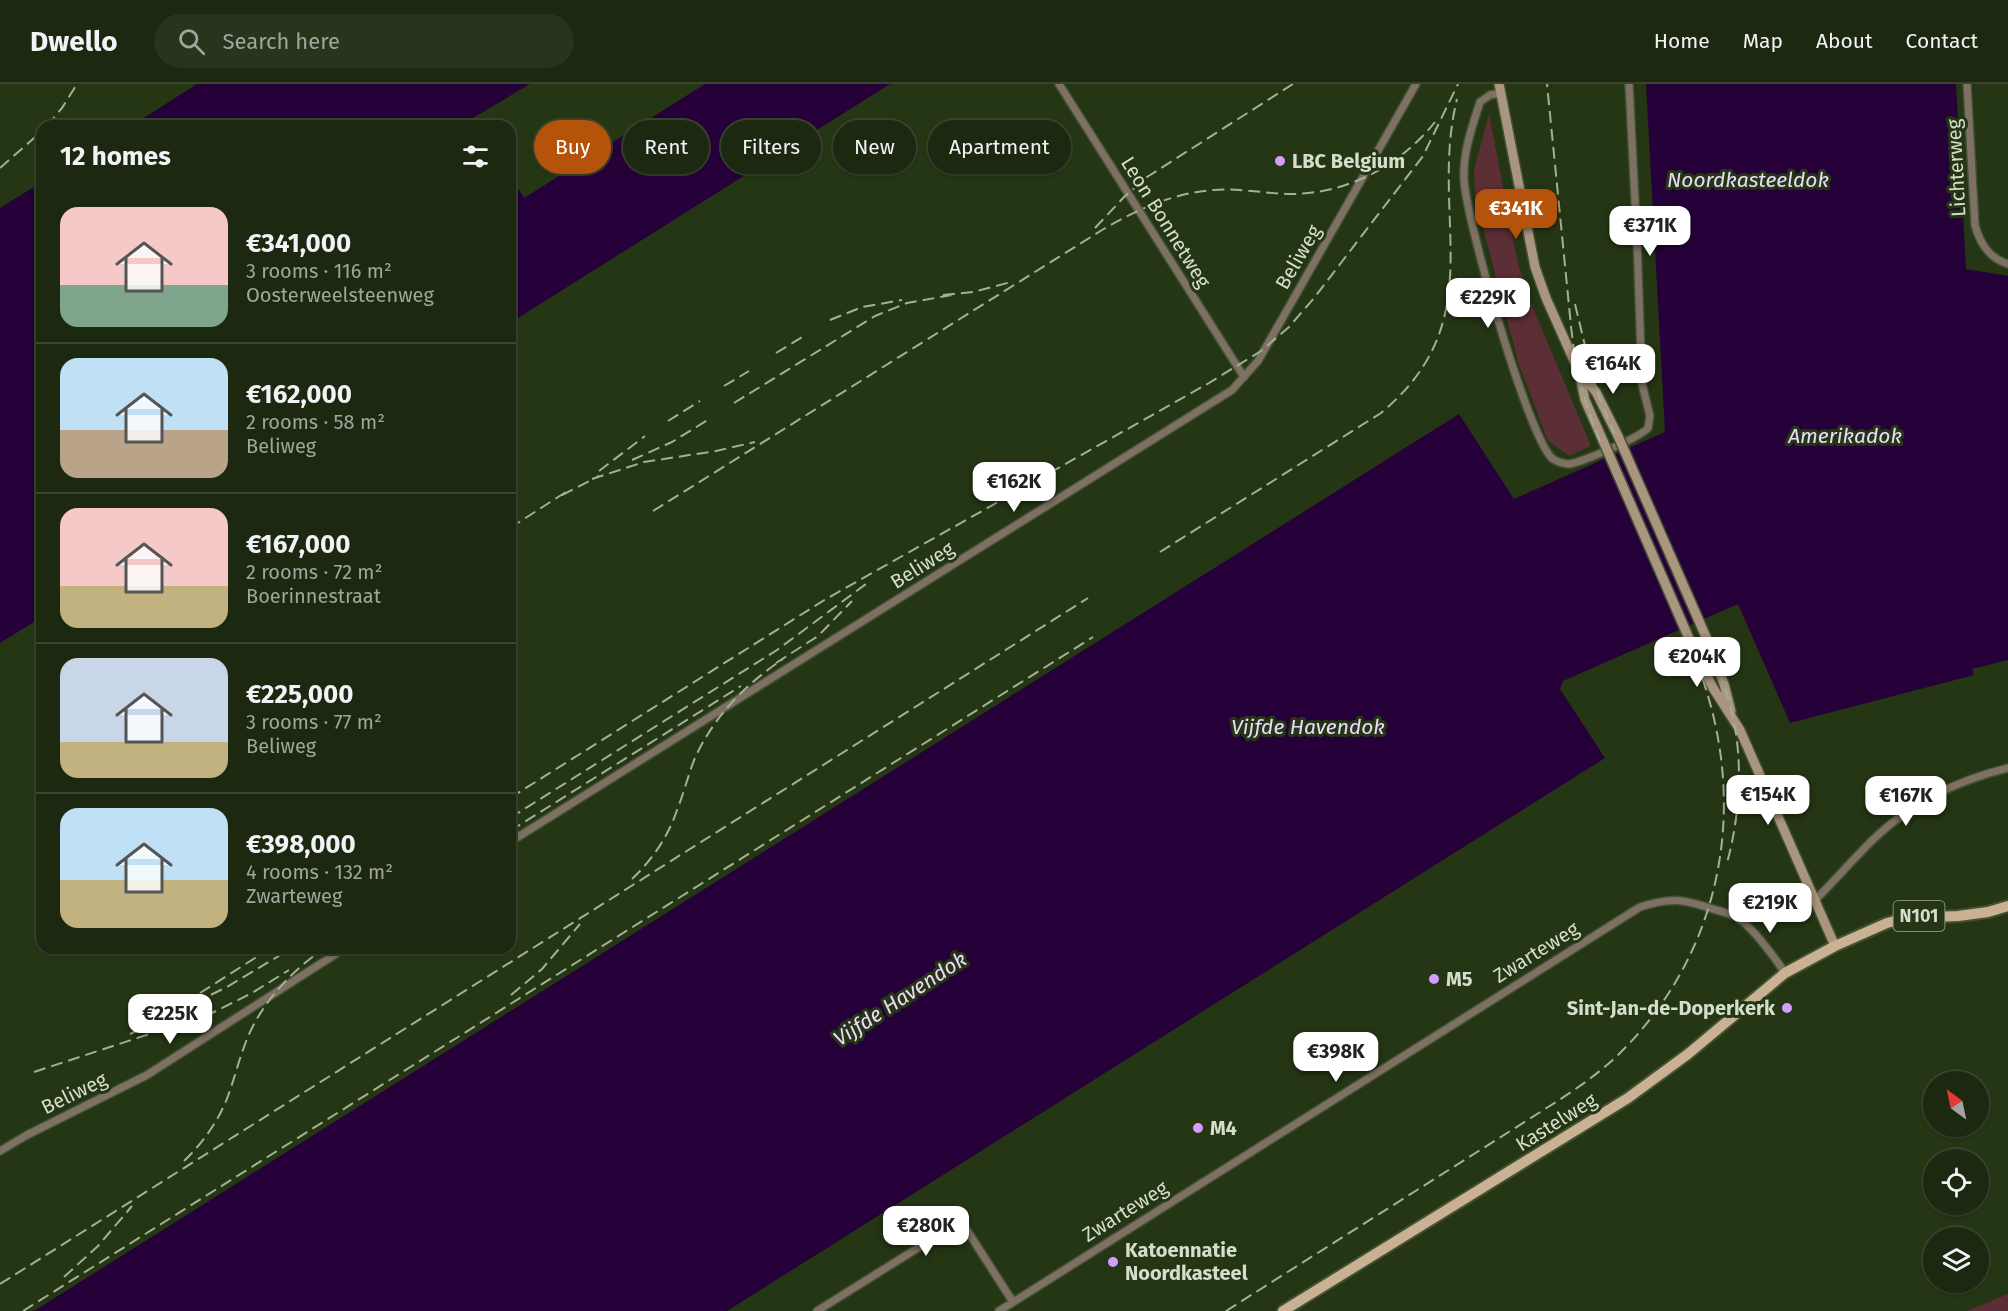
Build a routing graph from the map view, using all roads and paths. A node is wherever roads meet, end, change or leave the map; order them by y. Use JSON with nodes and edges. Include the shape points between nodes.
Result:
{"nodes":[{"id":1,"x":1059,"y":84,"type":"edge"},
{"id":2,"x":1416,"y":84,"type":"edge"},
{"id":3,"x":1629,"y":84,"type":"edge"},
{"id":4,"x":1968,"y":84,"type":"edge"},
{"id":5,"x":1500,"y":88,"type":"edge"},
{"id":6,"x":2008,"y":264,"type":"edge"},
{"id":7,"x":1579,"y":372,"type":"junction"},
{"id":8,"x":1244,"y":377,"type":"junction"},
{"id":9,"x":1732,"y":716,"type":"junction"},
{"id":10,"x":2008,"y":768,"type":"edge"},
{"id":11,"x":516,"y":838,"type":"edge"},
{"id":12,"x":1815,"y":900,"type":"junction"},
{"id":13,"x":2008,"y":906,"type":"edge"},
{"id":14,"x":1835,"y":946,"type":"junction"},
{"id":15,"x":336,"y":954,"type":"edge"},
{"id":16,"x":1785,"y":973,"type":"junction"},
{"id":17,"x":0,"y":1150,"type":"edge"},
{"id":18,"x":1013,"y":1302,"type":"junction"},
{"id":19,"x":817,"y":1311,"type":"edge"},
{"id":20,"x":999,"y":1311,"type":"edge"},
{"id":21,"x":1283,"y":1311,"type":"edge"}],
"edges":[{"from":1,"to":8,"type":"street","name":"Leon Bonnetweg"},
{"from":2,"to":8,"type":"street","name":"Beliweg","via":[[1270,340]]},
{"from":3,"to":5,"type":"street","via":[[1642,384],[1650,416],[1648,428],[1636,437],[1569,464],[1553,460],[1542,444],[1512,364],[1465,200],[1464,163],[1480,102]]},
{"from":4,"to":6,"type":"street","name":"Lichterweg","via":[[1975,225],[1980,242],[1991,256]]},
{"from":5,"to":7,"type":"main road","via":[[1535,267]]},
{"from":7,"to":9,"type":"main road","bridge":true,"via":[[1585,400],[1691,644]]},
{"from":7,"to":9,"type":"main road","bridge":true,"via":[[1596,392],[1618,436],[1706,637],[1725,684]]},
{"from":8,"to":11,"type":"street","name":"Beliweg","via":[[1232,390]]},
{"from":9,"to":12,"type":"main road"},
{"from":10,"to":12,"type":"street","via":[[1952,786],[1911,808],[1877,836]]},
{"from":12,"to":14,"type":"main road"},
{"from":13,"to":14,"type":"main road","number":"N101","via":[[1958,916],[1907,918]]},
{"from":14,"to":16,"type":"main road","name":"Kastelweg"},
{"from":15,"to":17,"type":"street","name":"Beliweg","via":[[147,1075]]},
{"from":16,"to":18,"type":"street","name":"Zwarteweg","via":[[1735,916],[1687,901],[1640,907]]},
{"from":16,"to":21,"type":"main road","name":"Kastelweg","via":[[1628,1098]]},
{"from":18,"to":19,"type":"street","via":[[961,1221]]},
{"from":18,"to":20,"type":"street","name":"Zwarteweg"}]}
